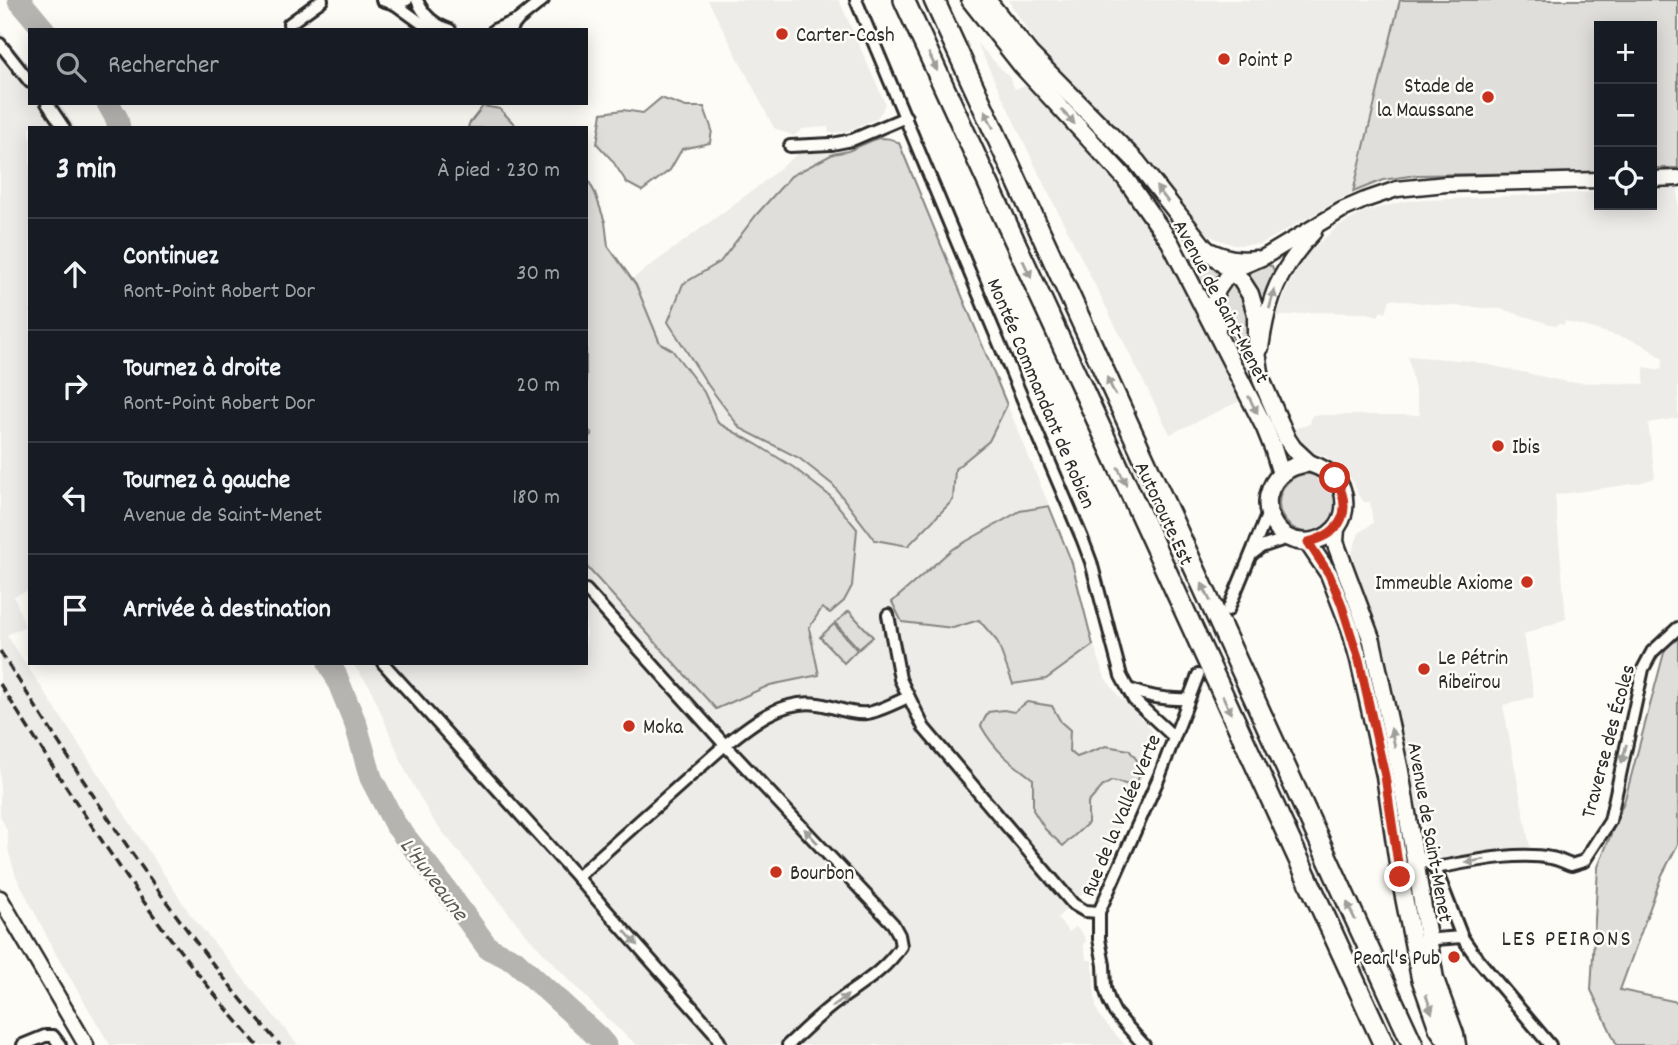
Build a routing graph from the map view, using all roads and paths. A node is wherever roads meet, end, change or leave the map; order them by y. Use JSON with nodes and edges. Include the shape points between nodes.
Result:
{"nodes":[{"id":1,"x":322,"y":0,"type":"edge"},
{"id":2,"x":382,"y":0,"type":"edge"},
{"id":3,"x":407,"y":0,"type":"edge"},
{"id":4,"x":417,"y":0,"type":"edge"},
{"id":5,"x":543,"y":0,"type":"edge"},
{"id":6,"x":856,"y":0,"type":"edge"},
{"id":7,"x":904,"y":0,"type":"edge"},
{"id":8,"x":934,"y":0,"type":"edge"},
{"id":9,"x":970,"y":0,"type":"edge"},
{"id":10,"x":987,"y":0,"type":"edge"},
{"id":11,"x":395,"y":4,"type":"junction"},
{"id":12,"x":518,"y":20,"type":"junction"},
{"id":13,"x":289,"y":24,"type":"dead end"},
{"id":14,"x":427,"y":28,"type":"edge"},
{"id":15,"x":445,"y":28,"type":"edge"},
{"id":16,"x":499,"y":28,"type":"edge"},
{"id":17,"x":512,"y":28,"type":"edge"},
{"id":18,"x":0,"y":44,"type":"edge"},
{"id":19,"x":28,"y":79,"type":"edge"},
{"id":20,"x":48,"y":105,"type":"edge"},
{"id":21,"x":906,"y":117,"type":"junction"},
{"id":22,"x":63,"y":126,"type":"edge"},
{"id":23,"x":790,"y":146,"type":"dead end"},
{"id":24,"x":1678,"y":178,"type":"edge"},
{"id":25,"x":1657,"y":179,"type":"edge"},
{"id":26,"x":1594,"y":180,"type":"edge"},
{"id":27,"x":1325,"y":222,"type":"junction"},
{"id":28,"x":1205,"y":247,"type":"junction"},
{"id":29,"x":1264,"y":257,"type":"junction"},
{"id":30,"x":1231,"y":271,"type":"junction"},
{"id":31,"x":1222,"y":344,"type":"junction"},
{"id":32,"x":1259,"y":366,"type":"junction"},
{"id":33,"x":1309,"y":463,"type":"junction"},
{"id":34,"x":1281,"y":474,"type":"junction"},
{"id":35,"x":1268,"y":513,"type":"junction"},
{"id":36,"x":1336,"y":529,"type":"junction"},
{"id":37,"x":1288,"y":538,"type":"junction"},
{"id":38,"x":1308,"y":542,"type":"junction"},
{"id":39,"x":1250,"y":556,"type":"junction"},
{"id":40,"x":588,"y":592,"type":"edge"},
{"id":41,"x":1228,"y":610,"type":"dead end"},
{"id":42,"x":888,"y":615,"type":"dead end"},
{"id":43,"x":1678,"y":628,"type":"edge"},
{"id":44,"x":385,"y":665,"type":"edge"},
{"id":45,"x":1198,"y":676,"type":"dead end"},
{"id":46,"x":1128,"y":690,"type":"junction"},
{"id":47,"x":908,"y":697,"type":"junction"},
{"id":48,"x":1188,"y":699,"type":"junction"},
{"id":49,"x":1174,"y":737,"type":"junction"},
{"id":50,"x":725,"y":745,"type":"junction"},
{"id":51,"x":1414,"y":853,"type":"junction"},
{"id":52,"x":1435,"y":868,"type":"junction"},
{"id":53,"x":577,"y":877,"type":"junction"},
{"id":54,"x":0,"y":898,"type":"edge"},
{"id":55,"x":1099,"y":912,"type":"junction"},
{"id":56,"x":1407,"y":914,"type":"junction"},
{"id":57,"x":1462,"y":937,"type":"junction"},
{"id":58,"x":1429,"y":940,"type":"junction"},
{"id":59,"x":23,"y":1045,"type":"edge"},
{"id":60,"x":60,"y":1045,"type":"edge"},
{"id":61,"x":86,"y":1045,"type":"edge"},
{"id":62,"x":721,"y":1045,"type":"edge"},
{"id":63,"x":788,"y":1045,"type":"edge"},
{"id":64,"x":1144,"y":1045,"type":"edge"},
{"id":65,"x":1384,"y":1045,"type":"edge"},
{"id":66,"x":1413,"y":1045,"type":"edge"},
{"id":67,"x":1449,"y":1045,"type":"edge"},
{"id":68,"x":1457,"y":1045,"type":"edge"},
{"id":69,"x":1550,"y":1045,"type":"edge"}],
"edges":[{"from":1,"to":13,"type":"street"},
{"from":2,"to":11,"type":"street"},
{"from":3,"to":11,"type":"street"},
{"from":4,"to":15,"type":"street","via":[[429,18]]},
{"from":5,"to":12,"type":"street"},
{"from":6,"to":21,"type":"street","name":"Montée Commandant de Robien"},
{"from":7,"to":65,"type":"highway","name":"Autoroute Est","one_way":true},
{"from":66,"to":8,"type":"highway","name":"Autoroute Est","one_way":true},
{"from":9,"to":31,"type":"main road","name":"Avenue de Saint-Menet","one_way":true,"via":[[1022,66],[1125,178],[1170,242]]},
{"from":28,"to":10,"type":"main road","name":"Avenue de Saint-Menet","one_way":true,"via":[[1137,162],[1031,55]]},
{"from":11,"to":14,"type":"street"},
{"from":12,"to":16,"type":"street"},
{"from":12,"to":17,"type":"street"},
{"from":18,"to":19,"type":"street"},
{"from":20,"to":22,"type":"street"},
{"from":21,"to":23,"type":"street","via":[[852,140]]},
{"from":21,"to":46,"type":"street","name":"Montée Commandant de Robien","via":[[1082,538]]},
{"from":24,"to":25,"type":"main road"},
{"from":26,"to":27,"type":"main road","via":[[1418,186],[1365,200]]},
{"from":27,"to":29,"type":"main road"},
{"from":32,"to":27,"type":"main road","one_way":true,"via":[[1274,290],[1296,251]]},
{"from":28,"to":29,"type":"main road","via":[[1226,257]]},
{"from":28,"to":30,"type":"main road","name":"Avenue de Saint-Menet"},
{"from":29,"to":30,"type":"main road"},
{"from":30,"to":31,"type":"main road","via":[[1214,302]]},
{"from":30,"to":32,"type":"main road","name":"Avenue de Saint-Menet","via":[[1250,294],[1256,314]]},
{"from":31,"to":34,"type":"main road","name":"Avenue de Saint-Menet","one_way":true,"via":[[1265,428]]},
{"from":32,"to":33,"type":"main road","name":"Avenue de Saint-Menet","via":[[1287,439]]},
{"from":33,"to":34,"type":"main road"},
{"from":33,"to":36,"type":"main road","via":[[1323,468],[1343,491],[1343,514]]},
{"from":34,"to":35,"type":"main road","via":[[1272,485]]},
{"from":35,"to":37,"type":"main road"},
{"from":35,"to":39,"type":"street"},
{"from":36,"to":38,"type":"main road","via":[[1323,539]]},
{"from":51,"to":36,"type":"main road","name":"Avenue de Saint-Menet","one_way":true,"via":[[1372,641],[1335,542]]},
{"from":37,"to":38,"type":"main road"},
{"from":37,"to":39,"type":"street"},
{"from":38,"to":56,"type":"main road","name":"Avenue de Saint-Menet","via":[[1329,574],[1359,660],[1385,776]]},
{"from":39,"to":41,"type":"street"},
{"from":40,"to":50,"type":"street"},
{"from":42,"to":47,"type":"street","via":[[900,680]]},
{"from":43,"to":52,"type":"street","name":"Traverse des Écoles","one_way":true,"via":[[1652,652],[1643,669],[1610,821],[1584,860],[1572,865],[1526,856]]},
{"from":44,"to":53,"type":"street"},
{"from":45,"to":48,"type":"street","name":"Rue de la Vallée Verte"},
{"from":46,"to":48,"type":"street","via":[[1144,696]]},
{"from":46,"to":49,"type":"street","name":"Montée Commandant de Robien"},
{"from":47,"to":50,"type":"street","via":[[867,713],[818,704],[781,707]]},
{"from":47,"to":55,"type":"street","via":[[924,728],[1073,904]]},
{"from":48,"to":49,"type":"street","name":"Rue de la Vallée Verte"},
{"from":49,"to":55,"type":"street","name":"Rue de la Vallée Verte"},
{"from":50,"to":53,"type":"street"},
{"from":63,"to":50,"type":"street","one_way":true,"via":[[896,955],[900,935]]},
{"from":51,"to":52,"type":"street"},
{"from":51,"to":58,"type":"main road","name":"Avenue de Saint-Menet"},
{"from":52,"to":57,"type":"street"},
{"from":53,"to":62,"type":"street","one_way":true},
{"from":54,"to":61,"type":"main road"},
{"from":55,"to":64,"type":"street","name":"Rue de la Vallée Verte","via":[[1109,1001]]},
{"from":56,"to":58,"type":"street","name":"Avenue de Saint-Menet","via":[[1416,937]]},
{"from":56,"to":67,"type":"main road","one_way":true,"via":[[1420,978],[1438,1030]]},
{"from":57,"to":58,"type":"street","name":"Avenue de Saint-Menet"},
{"from":57,"to":69,"type":"street","name":"Avenue de Saint-Menet"},
{"from":58,"to":68,"type":"main road","via":[[1435,979]]},
{"from":59,"to":60,"type":"street","via":[[53,1036]]}]}
